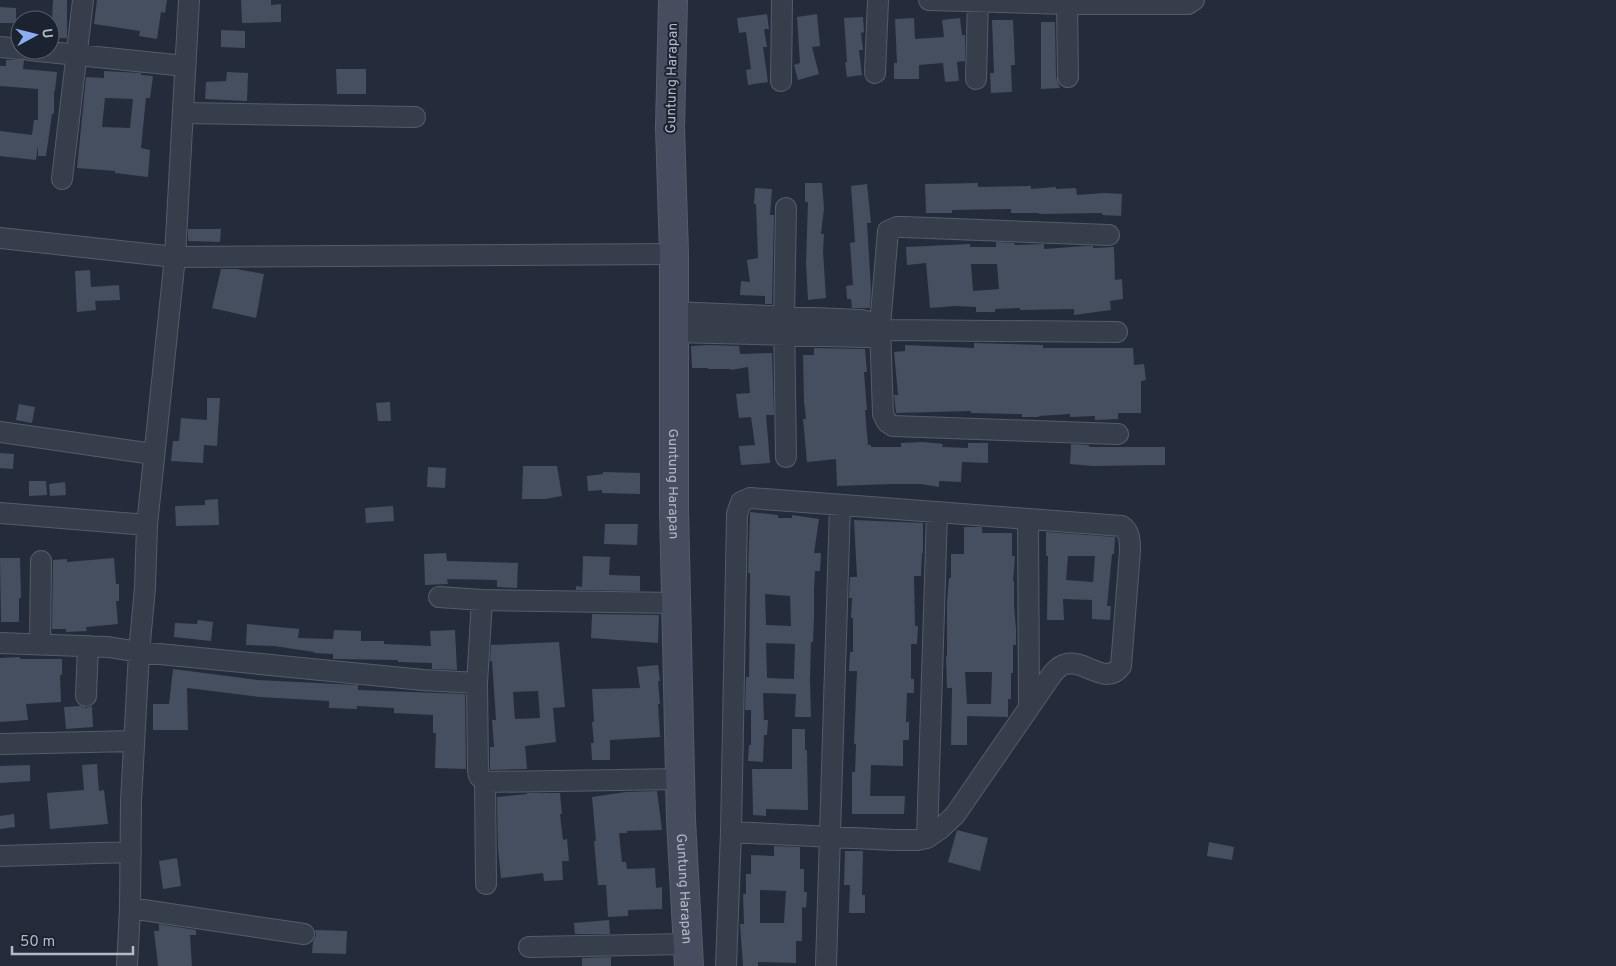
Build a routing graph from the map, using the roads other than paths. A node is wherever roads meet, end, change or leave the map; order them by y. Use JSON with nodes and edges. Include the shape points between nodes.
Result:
{"nodes":[{"id":1,"x":83,"y":0,"type":"edge"},
{"id":2,"x":189,"y":0,"type":"edge"},
{"id":3,"x":673,"y":0,"type":"edge"},
{"id":4,"x":782,"y":0,"type":"edge"},
{"id":5,"x":878,"y":0,"type":"edge"},
{"id":6,"x":929,"y":0,"type":"edge"},
{"id":7,"x":1194,"y":0,"type":"edge"},
{"id":8,"x":978,"y":1,"type":"edge"},
{"id":9,"x":1066,"y":2,"type":"edge"},
{"id":10,"x":60,"y":54,"type":"edge"},
{"id":11,"x":77,"y":56,"type":"junction"},
{"id":12,"x":185,"y":66,"type":"junction"},
{"id":13,"x":875,"y":73,"type":"dead end"},
{"id":14,"x":1068,"y":78,"type":"dead end"},
{"id":15,"x":976,"y":79,"type":"dead end"},
{"id":16,"x":781,"y":81,"type":"dead end"},
{"id":17,"x":184,"y":113,"type":"junction"},
{"id":18,"x":415,"y":117,"type":"dead end"},
{"id":19,"x":62,"y":179,"type":"dead end"},
{"id":20,"x":786,"y":208,"type":"dead end"},
{"id":21,"x":1109,"y":235,"type":"dead end"},
{"id":22,"x":0,"y":238,"type":"edge"},
{"id":23,"x":674,"y":254,"type":"junction"},
{"id":24,"x":175,"y":256,"type":"junction"},
{"id":25,"x":674,"y":322,"type":"junction"},
{"id":26,"x":784,"y":327,"type":"junction"},
{"id":27,"x":883,"y":329,"type":"junction"},
{"id":28,"x":1117,"y":332,"type":"dead end"},
{"id":29,"x":0,"y":432,"type":"edge"},
{"id":30,"x":1118,"y":434,"type":"dead end"},
{"id":31,"x":153,"y":454,"type":"junction"},
{"id":32,"x":786,"y":457,"type":"dead end"},
{"id":33,"x":840,"y":505,"type":"junction"},
{"id":34,"x":0,"y":513,"type":"edge"},
{"id":35,"x":938,"y":513,"type":"junction"},
{"id":36,"x":1028,"y":519,"type":"junction"},
{"id":37,"x":146,"y":525,"type":"junction"},
{"id":38,"x":41,"y":561,"type":"dead end"},
{"id":39,"x":439,"y":597,"type":"dead end"},
{"id":40,"x":482,"y":600,"type":"junction"},
{"id":41,"x":676,"y":603,"type":"junction"},
{"id":42,"x":0,"y":643,"type":"edge"},
{"id":43,"x":40,"y":644,"type":"junction"},
{"id":44,"x":88,"y":646,"type":"junction"},
{"id":45,"x":139,"y":652,"type":"junction"},
{"id":46,"x":477,"y":683,"type":"junction"},
{"id":47,"x":86,"y":696,"type":"dead end"},
{"id":48,"x":1029,"y":705,"type":"junction"},
{"id":49,"x":134,"y":742,"type":"junction"},
{"id":50,"x":0,"y":744,"type":"edge"},
{"id":51,"x":680,"y":779,"type":"junction"},
{"id":52,"x":485,"y":782,"type":"junction"},
{"id":53,"x":731,"y":832,"type":"junction"},
{"id":54,"x":830,"y":837,"type":"junction"},
{"id":55,"x":927,"y":838,"type":"junction"},
{"id":56,"x":131,"y":852,"type":"junction"},
{"id":57,"x":0,"y":856,"type":"edge"},
{"id":58,"x":486,"y":884,"type":"dead end"},
{"id":59,"x":130,"y":908,"type":"junction"},
{"id":60,"x":304,"y":934,"type":"dead end"},
{"id":61,"x":529,"y":947,"type":"dead end"},
{"id":62,"x":689,"y":955,"type":"edge"},
{"id":63,"x":127,"y":966,"type":"edge"},
{"id":64,"x":726,"y":966,"type":"edge"},
{"id":65,"x":826,"y":966,"type":"edge"}],
"edges":[{"from":1,"to":11,"type":"street"},
{"from":2,"to":12,"type":"street"},
{"from":3,"to":23,"type":"street","name":"Guntung Harapan","via":[[670,127]]},
{"from":4,"to":16,"type":"street"},
{"from":5,"to":13,"type":"street"},
{"from":6,"to":8,"type":"street"},
{"from":7,"to":9,"type":"street","via":[[1188,4]]},
{"from":8,"to":9,"type":"street"},
{"from":8,"to":15,"type":"street"},
{"from":9,"to":14,"type":"street"},
{"from":10,"to":11,"type":"street"},
{"from":11,"to":12,"type":"street"},
{"from":11,"to":19,"type":"street"},
{"from":12,"to":17,"type":"street"},
{"from":17,"to":18,"type":"street"},
{"from":17,"to":24,"type":"street"},
{"from":20,"to":26,"type":"street"},
{"from":21,"to":27,"type":"street","via":[[892,229],[886,237]]},
{"from":22,"to":24,"type":"street"},
{"from":23,"to":24,"type":"street"},
{"from":23,"to":25,"type":"street","name":"Guntung Harapan"},
{"from":24,"to":31,"type":"street"},
{"from":25,"to":26,"type":"street"},
{"from":25,"to":41,"type":"street","name":"Guntung Harapan"},
{"from":26,"to":27,"type":"street","via":[[861,320]]},
{"from":26,"to":32,"type":"street"},
{"from":27,"to":28,"type":"street"},
{"from":27,"to":30,"type":"street","via":[[883,414],[894,426]]},
{"from":29,"to":31,"type":"street"},
{"from":31,"to":37,"type":"street"},
{"from":33,"to":35,"type":"street"},
{"from":33,"to":53,"type":"street","via":[[750,498],[738,508]]},
{"from":33,"to":54,"type":"street"},
{"from":34,"to":37,"type":"street"},
{"from":35,"to":36,"type":"street"},
{"from":35,"to":55,"type":"street"},
{"from":36,"to":48,"type":"street"},
{"from":36,"to":48,"type":"street","via":[[1124,527],[1130,551],[1121,666],[1108,675],[1073,663],[1064,664],[1052,673]]},
{"from":37,"to":45,"type":"street"},
{"from":38,"to":43,"type":"street"},
{"from":39,"to":40,"type":"street"},
{"from":40,"to":41,"type":"street"},
{"from":40,"to":46,"type":"street"},
{"from":41,"to":51,"type":"street","name":"Guntung Harapan"},
{"from":42,"to":43,"type":"street"},
{"from":43,"to":44,"type":"street"},
{"from":44,"to":45,"type":"street"},
{"from":44,"to":47,"type":"street"},
{"from":45,"to":46,"type":"street"},
{"from":45,"to":49,"type":"street"},
{"from":46,"to":52,"type":"street","via":[[478,770]]},
{"from":48,"to":55,"type":"street","via":[[954,816]]},
{"from":49,"to":50,"type":"street"},
{"from":49,"to":56,"type":"street"},
{"from":51,"to":52,"type":"street"},
{"from":51,"to":62,"type":"street","name":"Guntung Harapan"},
{"from":52,"to":58,"type":"street"},
{"from":53,"to":54,"type":"street"},
{"from":53,"to":64,"type":"street"},
{"from":54,"to":55,"type":"street"},
{"from":54,"to":65,"type":"street"},
{"from":56,"to":57,"type":"street"},
{"from":56,"to":59,"type":"street"},
{"from":59,"to":60,"type":"street"},
{"from":59,"to":63,"type":"street"},
{"from":61,"to":62,"type":"street"}]}
